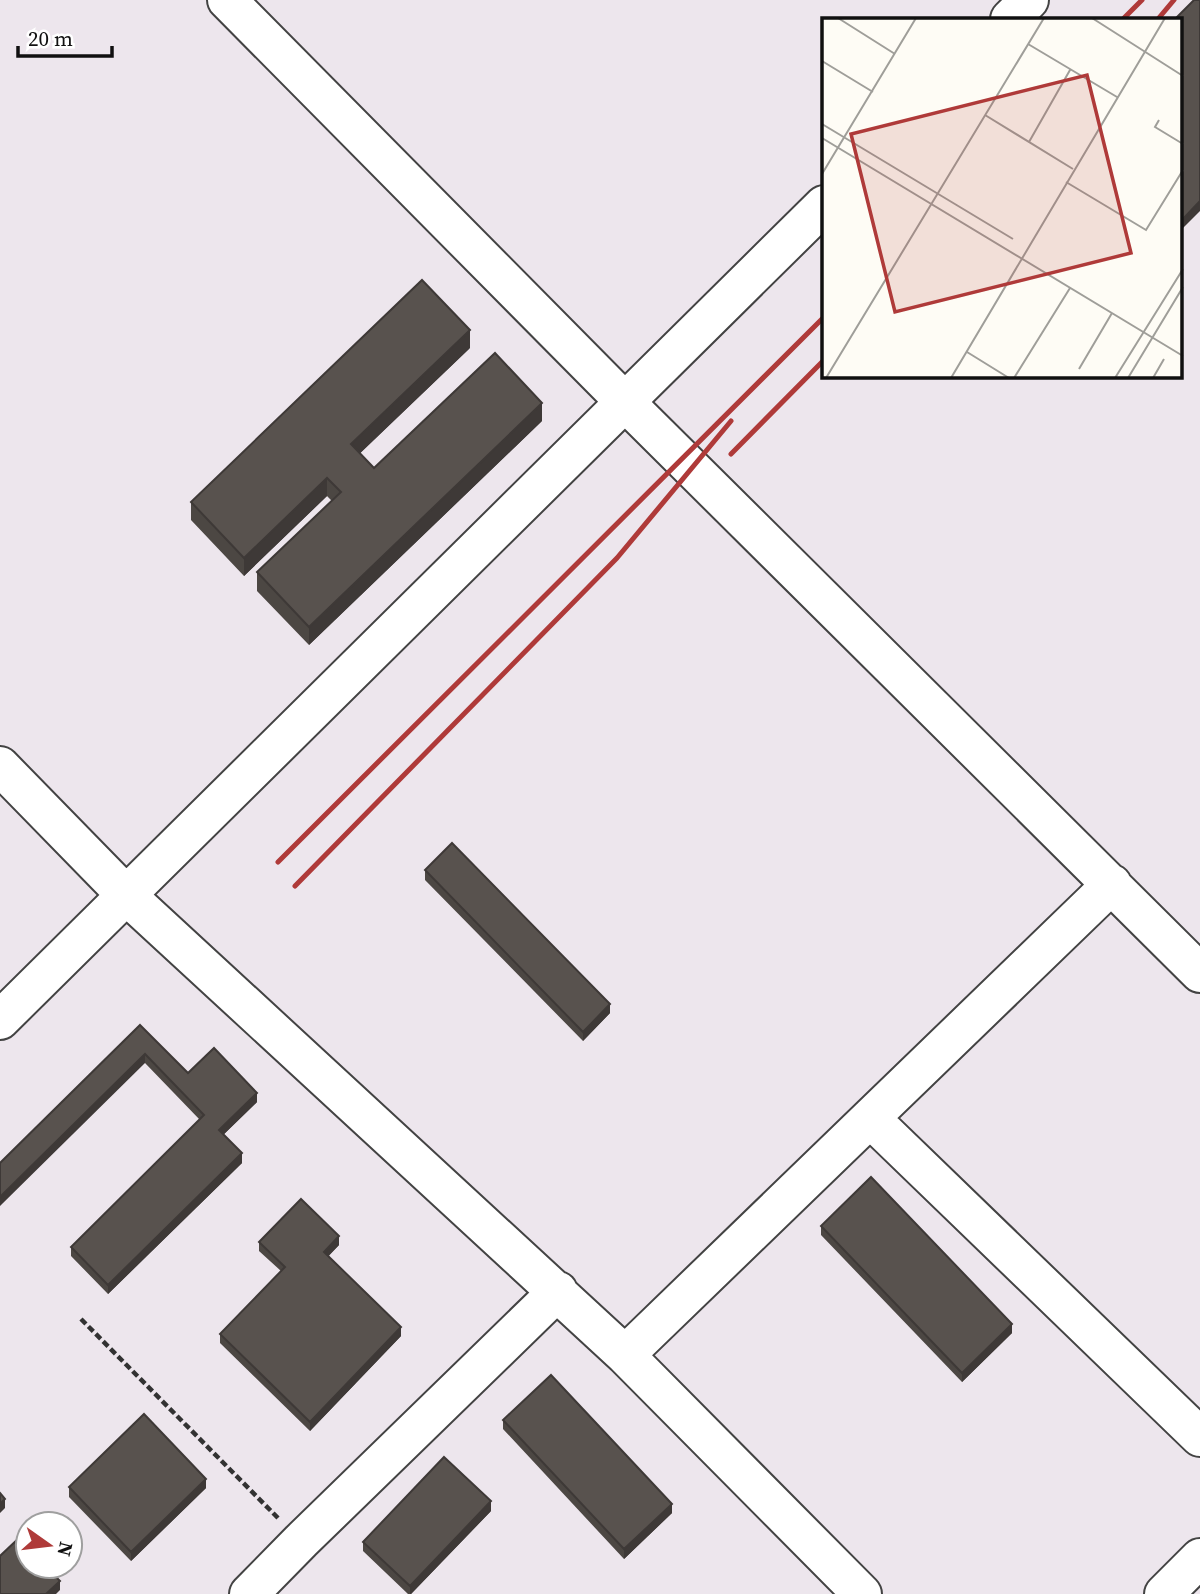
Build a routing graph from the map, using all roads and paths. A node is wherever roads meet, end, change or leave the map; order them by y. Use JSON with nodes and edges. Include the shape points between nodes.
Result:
{"nodes":[{"id":1,"x":227,"y":0,"type":"edge"},
{"id":2,"x":1029,"y":0,"type":"edge"},
{"id":3,"x":1011,"y":18,"type":"edge"},
{"id":4,"x":822,"y":207,"type":"edge"},
{"id":5,"x":626,"y":402,"type":"junction"},
{"id":6,"x":0,"y":766,"type":"edge"},
{"id":7,"x":1112,"y":884,"type":"junction"},
{"id":8,"x":125,"y":894,"type":"junction"},
{"id":9,"x":1200,"y":973,"type":"edge"},
{"id":10,"x":0,"y":1020,"type":"edge"},
{"id":11,"x":870,"y":1118,"type":"junction"},
{"id":12,"x":558,"y":1292,"type":"junction"},
{"id":13,"x":80,"y":1320,"type":"dead end"},
{"id":14,"x":625,"y":1355,"type":"junction"},
{"id":15,"x":1200,"y":1437,"type":"edge"},
{"id":16,"x":301,"y":1541,"type":"junction"},
{"id":17,"x":1200,"y":1558,"type":"edge"},
{"id":18,"x":250,"y":1594,"type":"edge"},
{"id":19,"x":862,"y":1594,"type":"edge"},
{"id":20,"x":1164,"y":1594,"type":"edge"}],
"edges":[{"from":1,"to":5,"type":"lane"},
{"from":2,"to":3,"type":"lane"},
{"from":4,"to":5,"type":"lane"},
{"from":5,"to":7,"type":"lane"},
{"from":5,"to":8,"type":"lane"},
{"from":6,"to":8,"type":"lane"},
{"from":7,"to":9,"type":"lane"},
{"from":7,"to":11,"type":"lane"},
{"from":8,"to":10,"type":"lane"},
{"from":8,"to":12,"type":"lane"},
{"from":11,"to":14,"type":"lane"},
{"from":11,"to":15,"type":"lane"},
{"from":12,"to":14,"type":"lane"},
{"from":12,"to":16,"type":"lane"},
{"from":13,"to":16,"type":"path"},
{"from":14,"to":19,"type":"lane"},
{"from":16,"to":18,"type":"lane"},
{"from":17,"to":20,"type":"lane"}]}
